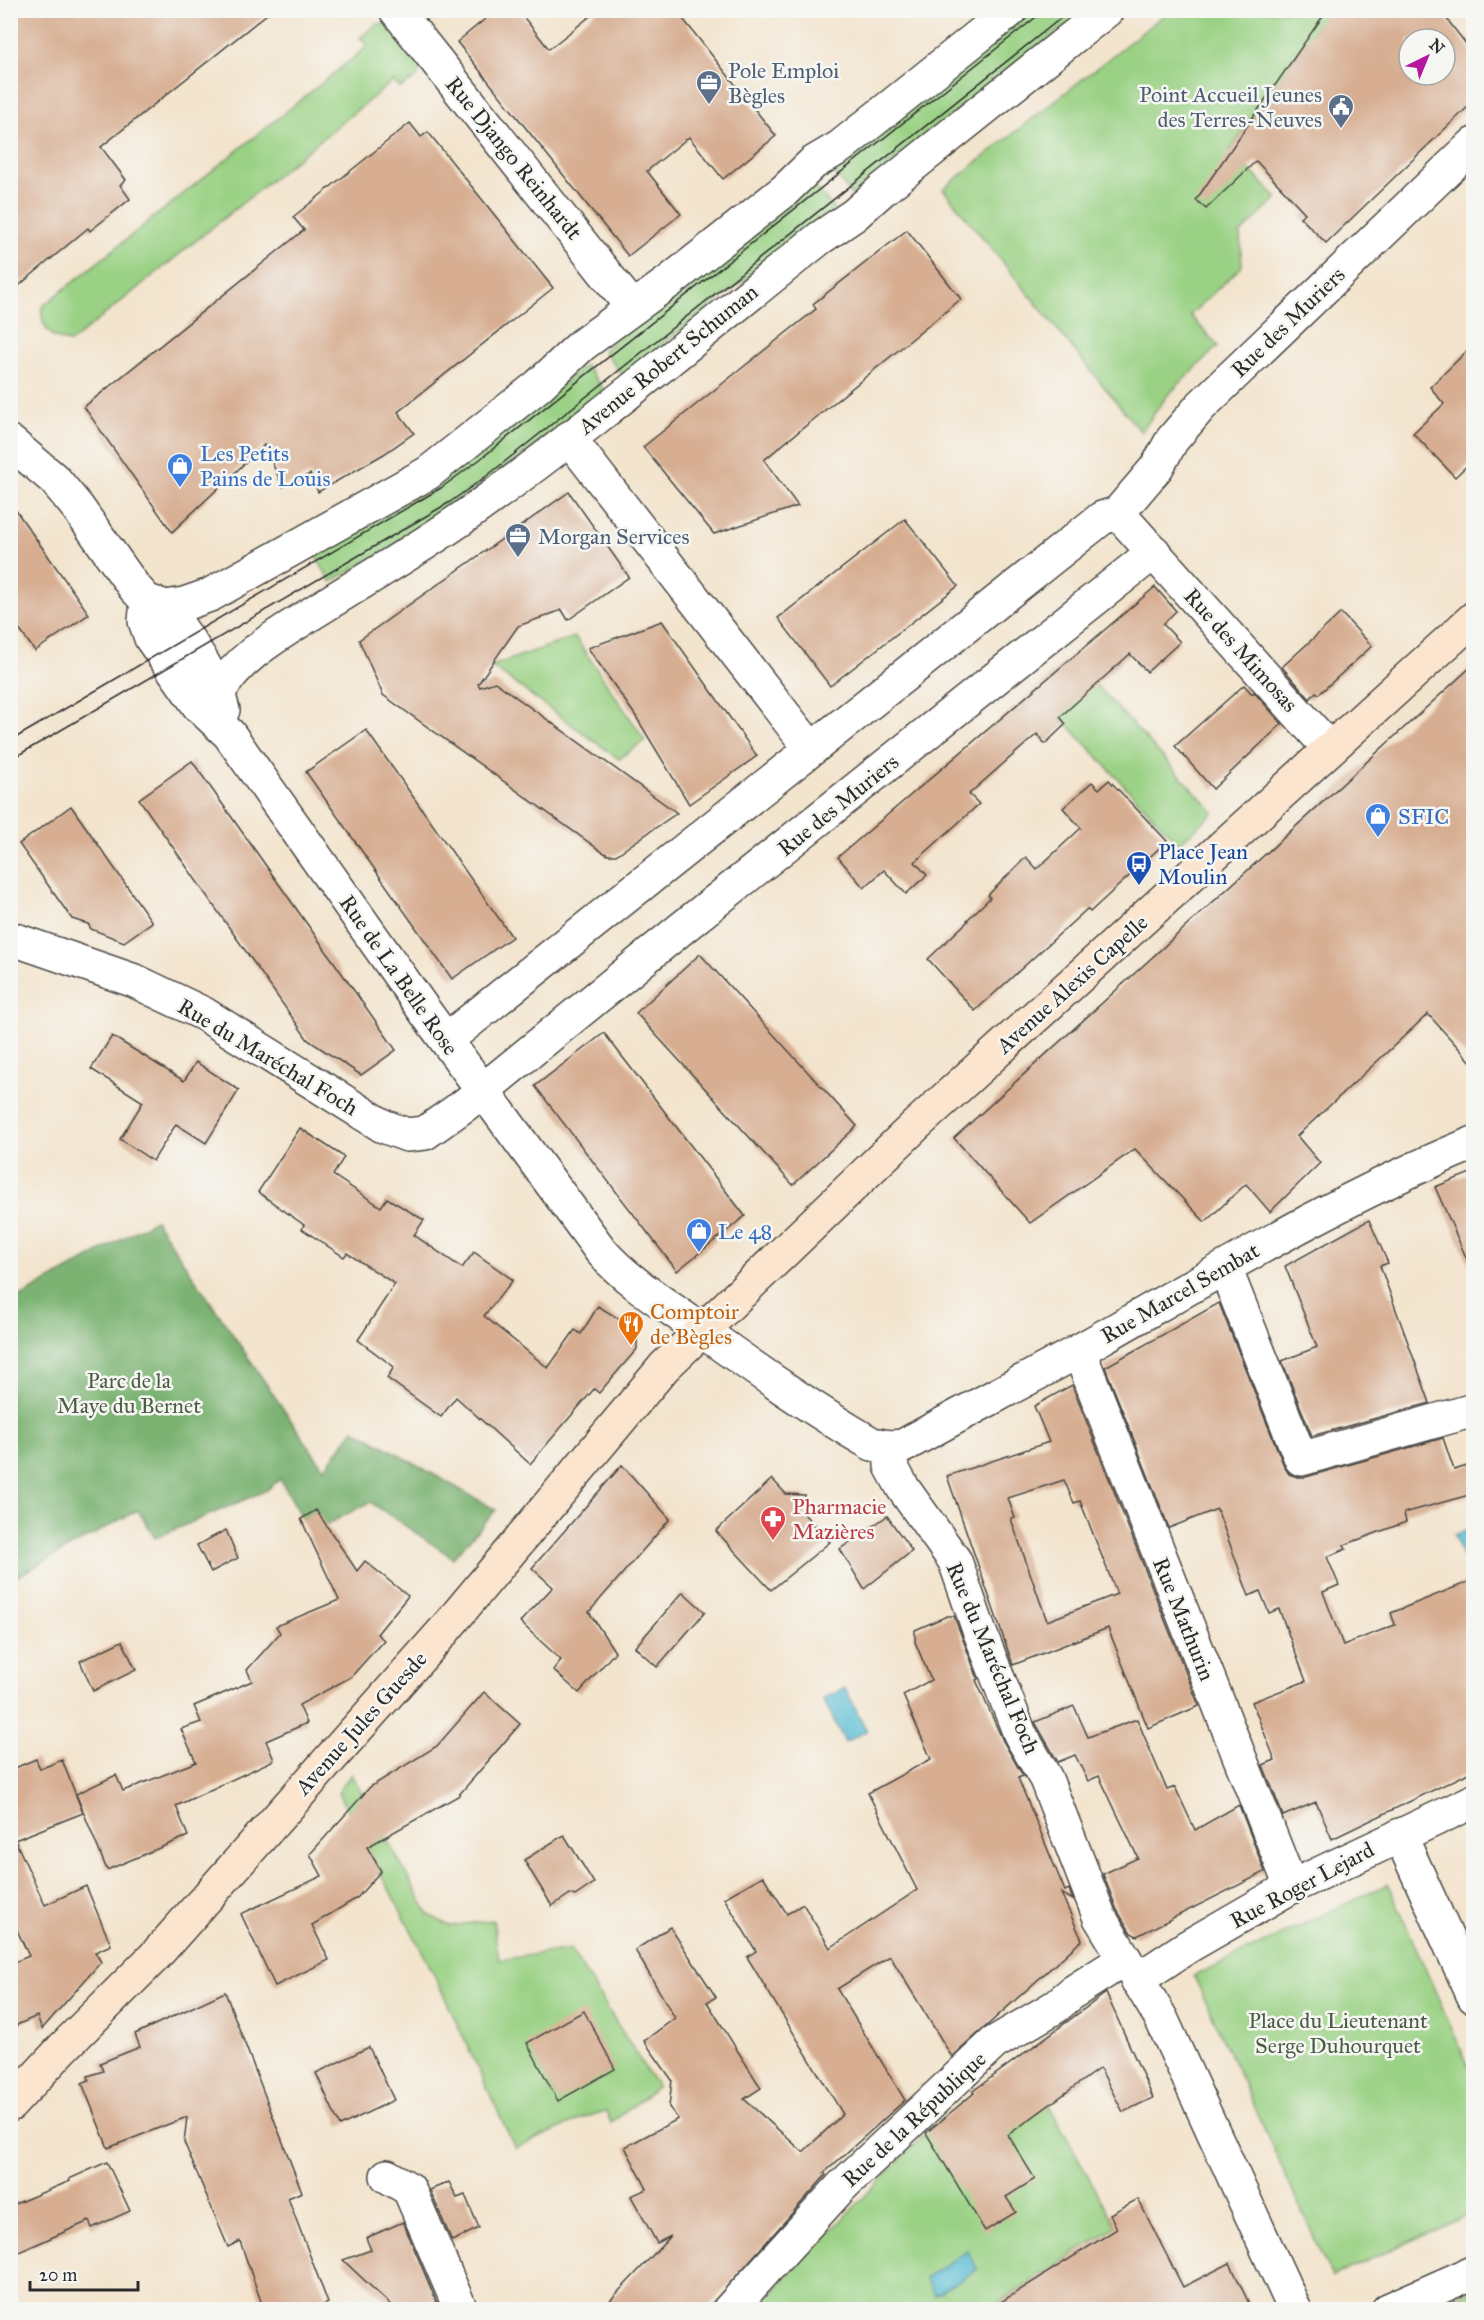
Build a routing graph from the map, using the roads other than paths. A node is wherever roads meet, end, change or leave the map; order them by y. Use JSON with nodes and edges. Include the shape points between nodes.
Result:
{"nodes":[{"id":1,"x":396,"y":10,"type":"edge"},
{"id":2,"x":1011,"y":10,"type":"edge"},
{"id":3,"x":1107,"y":10,"type":"edge"},
{"id":4,"x":1473,"y":144,"type":"edge"},
{"id":5,"x":632,"y":307,"type":"junction"},
{"id":6,"x":569,"y":438,"type":"junction"},
{"id":7,"x":10,"y":442,"type":"edge"},
{"id":8,"x":1118,"y":513,"type":"junction"},
{"id":9,"x":1154,"y":552,"type":"junction"},
{"id":10,"x":157,"y":604,"type":"junction"},
{"id":11,"x":1473,"y":618,"type":"edge"},
{"id":12,"x":219,"y":692,"type":"junction"},
{"id":13,"x":229,"y":734,"type":"junction"},
{"id":14,"x":1329,"y":748,"type":"junction"},
{"id":15,"x":811,"y":749,"type":"junction"},
{"id":16,"x":10,"y":938,"type":"edge"},
{"id":17,"x":446,"y":1040,"type":"junction"},
{"id":18,"x":482,"y":1091,"type":"junction"},
{"id":19,"x":1473,"y":1143,"type":"edge"},
{"id":20,"x":1225,"y":1268,"type":"junction"},
{"id":21,"x":701,"y":1331,"type":"junction"},
{"id":22,"x":1078,"y":1351,"type":"junction"},
{"id":23,"x":1473,"y":1410,"type":"edge"},
{"id":24,"x":890,"y":1447,"type":"junction"},
{"id":25,"x":1473,"y":1801,"type":"edge"},
{"id":26,"x":1400,"y":1834,"type":"junction"},
{"id":27,"x":1291,"y":1887,"type":"junction"},
{"id":28,"x":1131,"y":1969,"type":"junction"},
{"id":29,"x":1473,"y":1997,"type":"edge"},
{"id":30,"x":10,"y":2105,"type":"edge"},
{"id":31,"x":387,"y":2176,"type":"dead end"},
{"id":32,"x":1473,"y":2272,"type":"edge"},
{"id":33,"x":461,"y":2310,"type":"edge"},
{"id":34,"x":729,"y":2310,"type":"edge"},
{"id":35,"x":1294,"y":2310,"type":"edge"},
{"id":36,"x":1388,"y":2310,"type":"edge"}],
"edges":[{"from":1,"to":5,"type":"street","name":"Rue Django Reinhardt"},
{"from":2,"to":5,"type":"street"},
{"from":3,"to":6,"type":"street","name":"Avenue Robert Schuman"},
{"from":4,"to":8,"type":"street","name":"Rue des Muriers","via":[[1201,406]]},
{"from":5,"to":10,"type":"street","via":[[428,473],[210,595],[184,604]]},
{"from":6,"to":12,"type":"street","name":"Avenue Robert Schuman","via":[[462,518],[250,655],[227,677]]},
{"from":6,"to":15,"type":"street"},
{"from":7,"to":10,"type":"street","name":"Rue de La Belle Rose","via":[[55,480],[134,587]]},
{"from":8,"to":9,"type":"street"},
{"from":8,"to":15,"type":"street","name":"Rue des Muriers","via":[[1102,518]]},
{"from":9,"to":14,"type":"street","name":"Rue des Mimosas"},
{"from":9,"to":18,"type":"street","name":"Rue des Muriers"},
{"from":10,"to":12,"type":"street","name":"Rue de La Belle Rose"},
{"from":10,"to":13,"type":"street","name":"Rue de La Belle Rose","via":[[145,621],[151,638],[199,706]]},
{"from":11,"to":14,"type":"street","name":"Avenue Alexis Capelle"},
{"from":12,"to":13,"type":"street","name":"Rue de La Belle Rose"},
{"from":13,"to":17,"type":"street","name":"Rue de La Belle Rose"},
{"from":14,"to":21,"type":"street","name":"Avenue Alexis Capelle","via":[[915,1126]]},
{"from":15,"to":17,"type":"street","name":"Rue des Muriers"},
{"from":16,"to":18,"type":"street","name":"Rue du Maréchal Foch","via":[[135,981],[204,1014],[383,1126],[407,1136],[425,1133]]},
{"from":17,"to":18,"type":"street","name":"Rue de La Belle Rose"},
{"from":18,"to":21,"type":"street","name":"Rue de La Belle Rose","via":[[601,1251]]},
{"from":19,"to":20,"type":"street","name":"Rue Marcel Sembat","via":[[1314,1218]]},
{"from":20,"to":22,"type":"street","name":"Rue Marcel Sembat"},
{"from":20,"to":23,"type":"street","via":[[1301,1459]]},
{"from":21,"to":24,"type":"street","via":[[760,1374],[854,1433],[872,1444]]},
{"from":21,"to":30,"type":"street","name":"Avenue Jules Guesde","via":[[655,1376],[442,1633],[154,1957]]},
{"from":22,"to":24,"type":"street","name":"Rue Marcel Sembat","via":[[903,1446]]},
{"from":22,"to":27,"type":"street","name":"Rue Mathurin"},
{"from":24,"to":28,"type":"street","name":"Rue du Maréchal Foch","via":[[891,1466],[903,1488],[955,1561],[1020,1734],[1046,1779],[1100,1918]]},
{"from":25,"to":26,"type":"street","name":"Rue Roger Lejard"},
{"from":26,"to":27,"type":"street","name":"Rue Roger Lejard"},
{"from":26,"to":29,"type":"street"},
{"from":27,"to":28,"type":"street","name":"Rue Roger Lejard","via":[[1186,1947]]},
{"from":28,"to":34,"type":"street","name":"Rue de la République","via":[[1073,1992],[994,2043],[842,2187]]},
{"from":28,"to":35,"type":"street","via":[[1161,2018]]},
{"from":31,"to":33,"type":"street","via":[[409,2189]]},
{"from":32,"to":36,"type":"street"}]}
